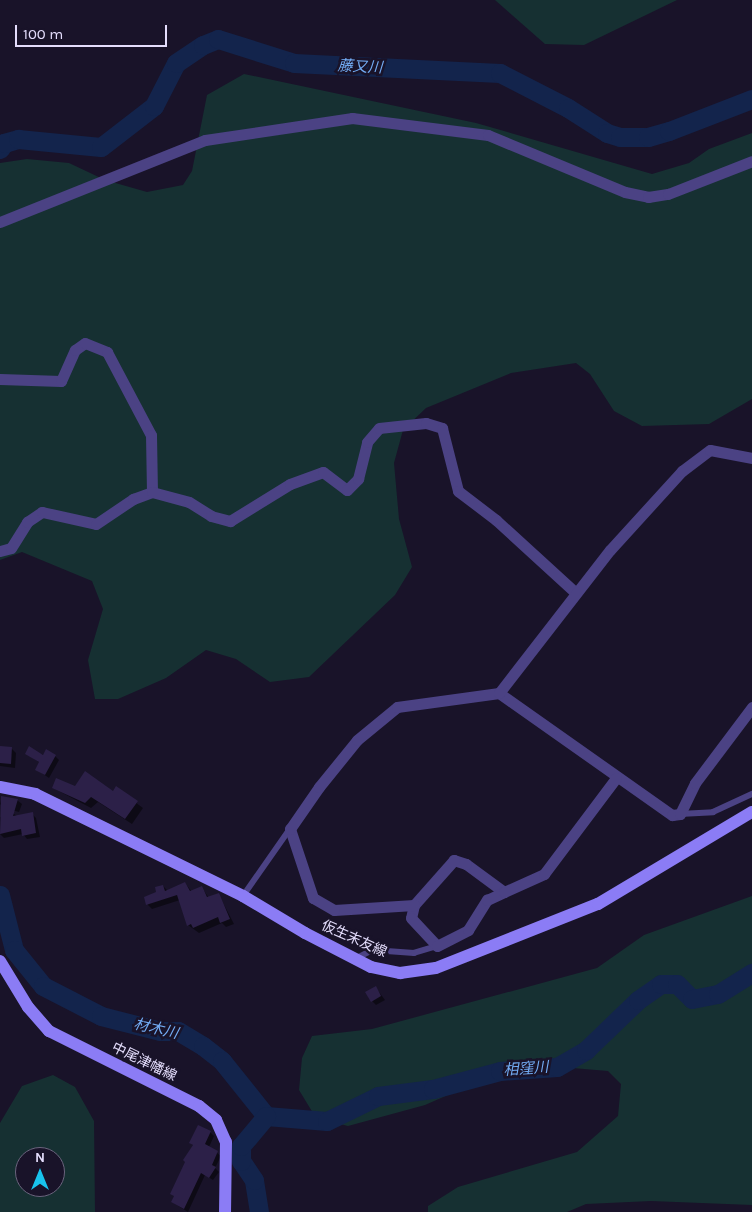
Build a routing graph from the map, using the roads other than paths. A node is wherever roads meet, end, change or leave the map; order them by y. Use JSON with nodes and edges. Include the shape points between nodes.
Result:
{"nodes":[{"id":1,"x":752,"y":161,"type":"edge"},
{"id":2,"x":0,"y":222,"type":"edge"},
{"id":3,"x":0,"y":379,"type":"edge"},
{"id":4,"x":752,"y":458,"type":"edge"},
{"id":5,"x":152,"y":492,"type":"junction"},
{"id":6,"x":0,"y":551,"type":"edge"},
{"id":7,"x":576,"y":594,"type":"junction"},
{"id":8,"x":499,"y":693,"type":"junction"},
{"id":9,"x":752,"y":707,"type":"edge"},
{"id":10,"x":616,"y":778,"type":"junction"},
{"id":11,"x":0,"y":787,"type":"edge"},
{"id":12,"x":752,"y":794,"type":"edge"},
{"id":13,"x":752,"y":812,"type":"edge"},
{"id":14,"x":680,"y":814,"type":"junction"},
{"id":15,"x":290,"y":829,"type":"junction"},
{"id":16,"x":504,"y":892,"type":"junction"},
{"id":17,"x":243,"y":896,"type":"junction"},
{"id":18,"x":414,"y":905,"type":"junction"},
{"id":19,"x":437,"y":946,"type":"junction"},
{"id":20,"x":355,"y":959,"type":"junction"},
{"id":21,"x":0,"y":961,"type":"edge"},
{"id":22,"x":225,"y":1212,"type":"edge"}],
"edges":[{"from":1,"to":2,"type":"street","via":[[668,194],[648,198],[625,192],[488,135],[352,118],[205,140]]},
{"from":3,"to":5,"type":"street","via":[[61,381],[75,350],[85,343],[107,352],[151,435]]},
{"from":4,"to":7,"type":"street","via":[[710,450],[682,471],[610,550]]},
{"from":5,"to":6,"type":"street","via":[[133,498],[96,524],[42,512],[27,522],[12,548]]},
{"from":5,"to":7,"type":"street","via":[[189,502],[211,516],[230,521],[290,484],[322,472],[347,490],[358,479],[367,442],[379,428],[426,423],[442,428],[458,491],[496,520]]},
{"from":7,"to":8,"type":"street"},
{"from":8,"to":10,"type":"street"},
{"from":8,"to":15,"type":"street","via":[[397,707],[357,740]]},
{"from":9,"to":14,"type":"street","via":[[695,783]]},
{"from":10,"to":14,"type":"street","via":[[672,814]]},
{"from":10,"to":16,"type":"street","via":[[544,874]]},
{"from":11,"to":17,"type":"main road","name":"仮生末友線","via":[[35,794]]},
{"from":12,"to":14,"type":"lane","via":[[713,812]]},
{"from":13,"to":20,"type":"main road","name":"仮生末友線","via":[[598,904],[436,968],[400,973],[371,967]]},
{"from":15,"to":17,"type":"lane"},
{"from":15,"to":18,"type":"street","via":[[313,898],[334,910]]},
{"from":16,"to":18,"type":"street","via":[[466,864],[454,860]]},
{"from":16,"to":19,"type":"street","via":[[487,900],[468,930]]},
{"from":17,"to":20,"type":"main road","name":"仮生末友線"},
{"from":18,"to":19,"type":"street","via":[[411,918]]},
{"from":19,"to":20,"type":"lane","via":[[414,953],[373,950]]},
{"from":21,"to":22,"type":"main road","name":"中尾津幡線","via":[[28,1007],[49,1031],[199,1106],[216,1120],[226,1142]]}]}
